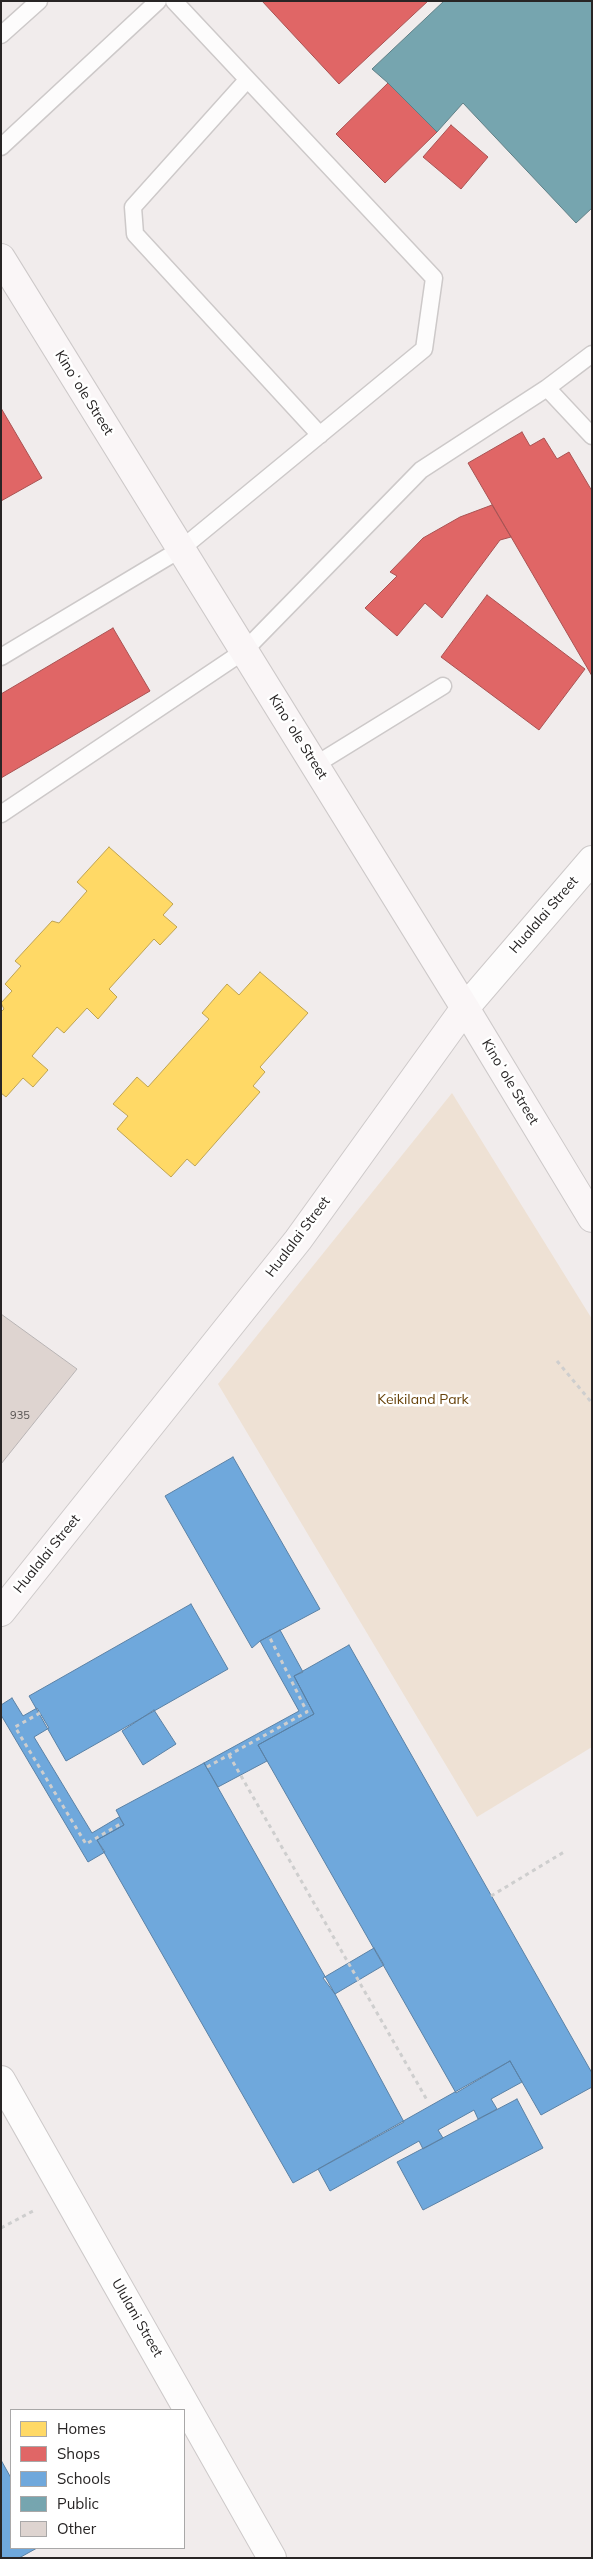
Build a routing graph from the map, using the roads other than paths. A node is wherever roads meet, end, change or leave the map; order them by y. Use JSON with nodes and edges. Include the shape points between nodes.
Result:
{"nodes":[{"id":1,"x":39,"y":1,"type":"edge"},
{"id":2,"x":158,"y":1,"type":"edge"},
{"id":3,"x":174,"y":1,"type":"edge"},
{"id":4,"x":1,"y":35,"type":"edge"},
{"id":5,"x":247,"y":80,"type":"junction"},
{"id":6,"x":1,"y":147,"type":"edge"},
{"id":7,"x":1,"y":258,"type":"edge"},
{"id":8,"x":592,"y":354,"type":"edge"},
{"id":9,"x":547,"y":388,"type":"junction"},
{"id":10,"x":320,"y":435,"type":"junction"},
{"id":11,"x":592,"y":436,"type":"edge"},
{"id":12,"x":181,"y":549,"type":"junction"},
{"id":13,"x":244,"y":650,"type":"junction"},
{"id":14,"x":1,"y":657,"type":"edge"},
{"id":15,"x":443,"y":686,"type":"dead end"},
{"id":16,"x":315,"y":765,"type":"junction"},
{"id":17,"x":1,"y":814,"type":"edge"},
{"id":18,"x":592,"y":860,"type":"edge"},
{"id":19,"x":465,"y":1008,"type":"junction"},
{"id":20,"x":592,"y":1218,"type":"edge"},
{"id":21,"x":1,"y":1612,"type":"edge"},
{"id":22,"x":1,"y":2080,"type":"edge"},
{"id":23,"x":272,"y":2558,"type":"edge"}],
"edges":[{"from":1,"to":4,"type":"lane"},
{"from":2,"to":6,"type":"lane"},
{"from":3,"to":5,"type":"lane"},
{"from":5,"to":10,"type":"lane","via":[[133,207],[135,234]]},
{"from":5,"to":10,"type":"lane","via":[[434,278],[424,349]]},
{"from":7,"to":12,"type":"street","name":"Kinoʻole Street"},
{"from":8,"to":9,"type":"lane"},
{"from":9,"to":11,"type":"lane"},
{"from":9,"to":13,"type":"lane","via":[[421,470]]},
{"from":10,"to":12,"type":"lane"},
{"from":12,"to":13,"type":"street","name":"Kinoʻole Street"},
{"from":12,"to":14,"type":"lane"},
{"from":13,"to":16,"type":"street","name":"Kinoʻole Street"},
{"from":13,"to":17,"type":"lane"},
{"from":15,"to":16,"type":"lane"},
{"from":16,"to":19,"type":"street","name":"Kinoʻole Street"},
{"from":18,"to":19,"type":"street","name":"Hualalai Street"},
{"from":19,"to":20,"type":"street","name":"Kinoʻole Street"},
{"from":19,"to":21,"type":"street","name":"Hualalai Street","via":[[298,1240]]},
{"from":22,"to":23,"type":"street","name":"Ululani Street"}]}
